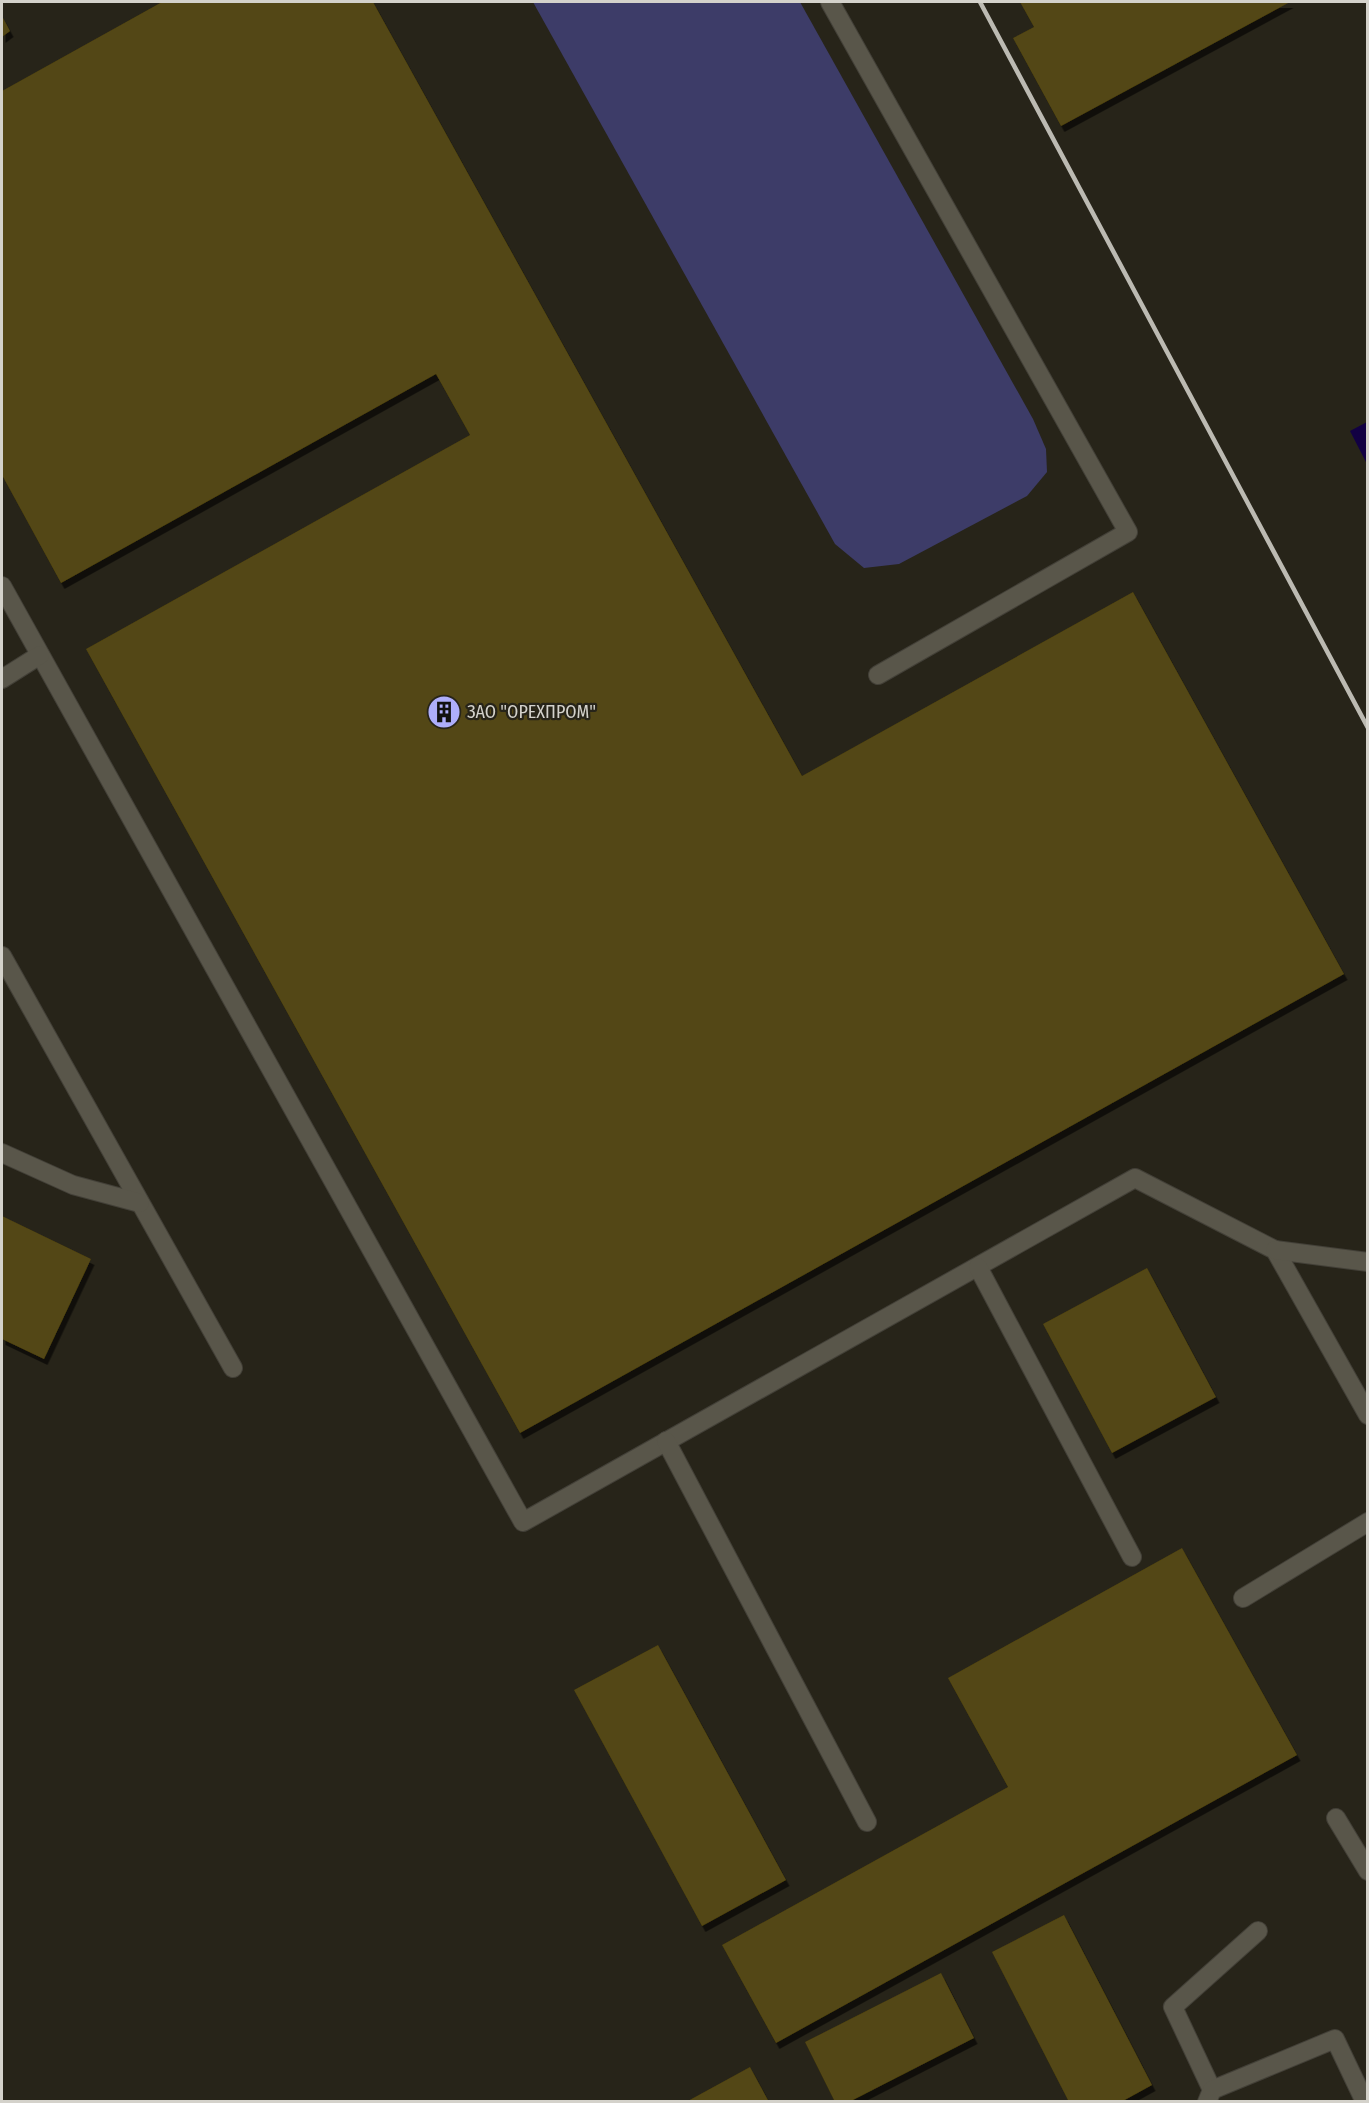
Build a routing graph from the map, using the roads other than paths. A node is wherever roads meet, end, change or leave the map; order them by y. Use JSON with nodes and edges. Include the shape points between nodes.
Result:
{"nodes":[{"id":1,"x":830,"y":2,"type":"edge"},
{"id":2,"x":2,"y":586,"type":"edge"},
{"id":3,"x":40,"y":656,"type":"junction"},
{"id":4,"x":878,"y":675,"type":"dead end"},
{"id":5,"x":2,"y":680,"type":"edge"},
{"id":6,"x":2,"y":956,"type":"edge"},
{"id":7,"x":2,"y":1153,"type":"edge"},
{"id":8,"x":140,"y":1203,"type":"junction"},
{"id":9,"x":1275,"y":1250,"type":"junction"},
{"id":10,"x":1368,"y":1262,"type":"edge"},
{"id":11,"x":978,"y":1267,"type":"junction"},
{"id":12,"x":232,"y":1368,"type":"dead end"},
{"id":13,"x":1368,"y":1415,"type":"edge"},
{"id":14,"x":666,"y":1441,"type":"junction"},
{"id":15,"x":1368,"y":1522,"type":"edge"},
{"id":16,"x":1132,"y":1557,"type":"dead end"},
{"id":17,"x":1243,"y":1598,"type":"dead end"},
{"id":18,"x":1336,"y":1818,"type":"dead end"},
{"id":19,"x":867,"y":1822,"type":"dead end"},
{"id":20,"x":1368,"y":1871,"type":"edge"},
{"id":21,"x":1258,"y":1930,"type":"dead end"},
{"id":22,"x":1209,"y":2096,"type":"edge"},
{"id":23,"x":1365,"y":2102,"type":"edge"}],
"edges":[{"from":1,"to":4,"type":"lane","via":[[1128,532]]},
{"from":2,"to":3,"type":"lane"},
{"from":3,"to":5,"type":"lane"},
{"from":3,"to":14,"type":"lane","via":[[523,1522]]},
{"from":6,"to":8,"type":"lane"},
{"from":7,"to":8,"type":"lane","via":[[73,1185]]},
{"from":8,"to":12,"type":"lane"},
{"from":9,"to":10,"type":"lane"},
{"from":9,"to":11,"type":"lane","via":[[1135,1178]]},
{"from":9,"to":13,"type":"lane"},
{"from":11,"to":14,"type":"lane"},
{"from":11,"to":16,"type":"lane"},
{"from":14,"to":19,"type":"lane"},
{"from":15,"to":17,"type":"lane"},
{"from":18,"to":20,"type":"lane"},
{"from":21,"to":22,"type":"lane","via":[[1173,2007]]},
{"from":22,"to":23,"type":"lane","via":[[1335,2039]]}]}
